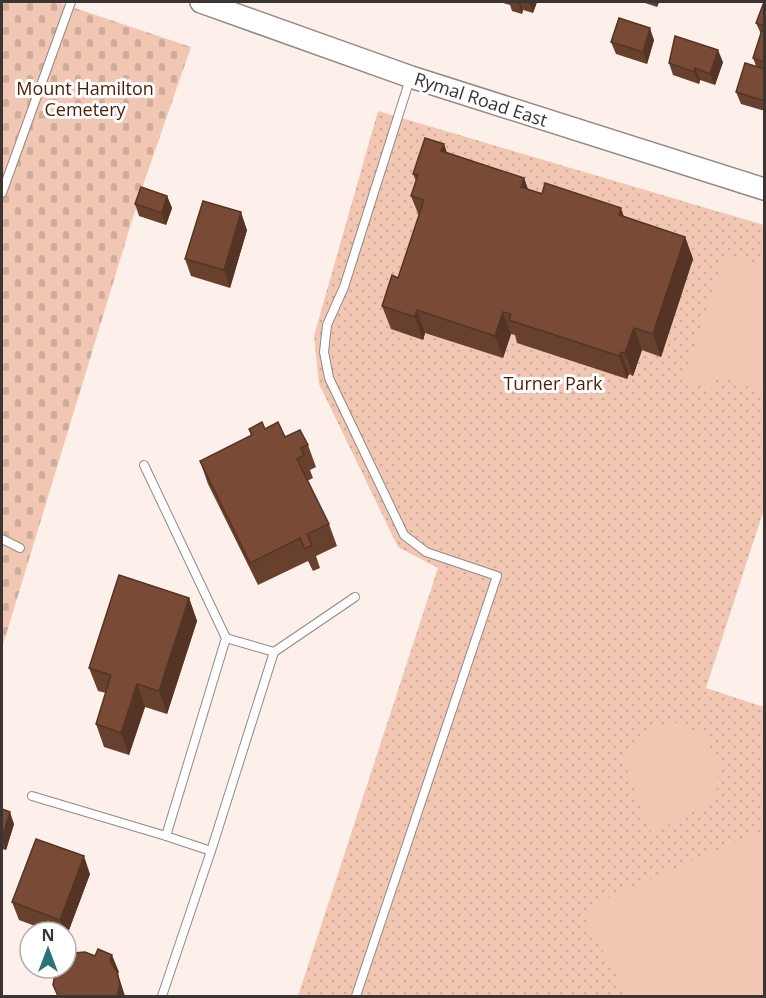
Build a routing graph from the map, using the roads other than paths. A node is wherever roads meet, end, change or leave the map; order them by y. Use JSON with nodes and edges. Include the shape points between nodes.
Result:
{"nodes":[{"id":1,"x":71,"y":2,"type":"edge"},
{"id":2,"x":201,"y":2,"type":"edge"},
{"id":3,"x":411,"y":76,"type":"junction"},
{"id":4,"x":765,"y":189,"type":"edge"},
{"id":5,"x":2,"y":193,"type":"edge"},
{"id":6,"x":144,"y":465,"type":"dead end"},
{"id":7,"x":2,"y":539,"type":"edge"},
{"id":8,"x":20,"y":548,"type":"dead end"},
{"id":9,"x":355,"y":597,"type":"dead end"},
{"id":10,"x":226,"y":638,"type":"junction"},
{"id":11,"x":274,"y":652,"type":"junction"},
{"id":12,"x":32,"y":796,"type":"dead end"},
{"id":13,"x":166,"y":836,"type":"junction"},
{"id":14,"x":211,"y":851,"type":"junction"},
{"id":15,"x":162,"y":996,"type":"edge"},
{"id":16,"x":356,"y":996,"type":"edge"}],
"edges":[{"from":1,"to":5,"type":"lane"},
{"from":2,"to":3,"type":"main road","name":"Rymal Road East"},
{"from":3,"to":4,"type":"main road","name":"Rymal Road East"},
{"from":3,"to":16,"type":"lane","via":[[344,287],[327,325],[324,352],[329,378],[404,535],[426,552],[497,576]]},
{"from":6,"to":10,"type":"lane"},
{"from":7,"to":8,"type":"lane"},
{"from":9,"to":11,"type":"lane"},
{"from":10,"to":11,"type":"lane"},
{"from":10,"to":13,"type":"lane"},
{"from":11,"to":14,"type":"lane"},
{"from":12,"to":13,"type":"lane"},
{"from":13,"to":14,"type":"lane"},
{"from":14,"to":15,"type":"lane"}]}
